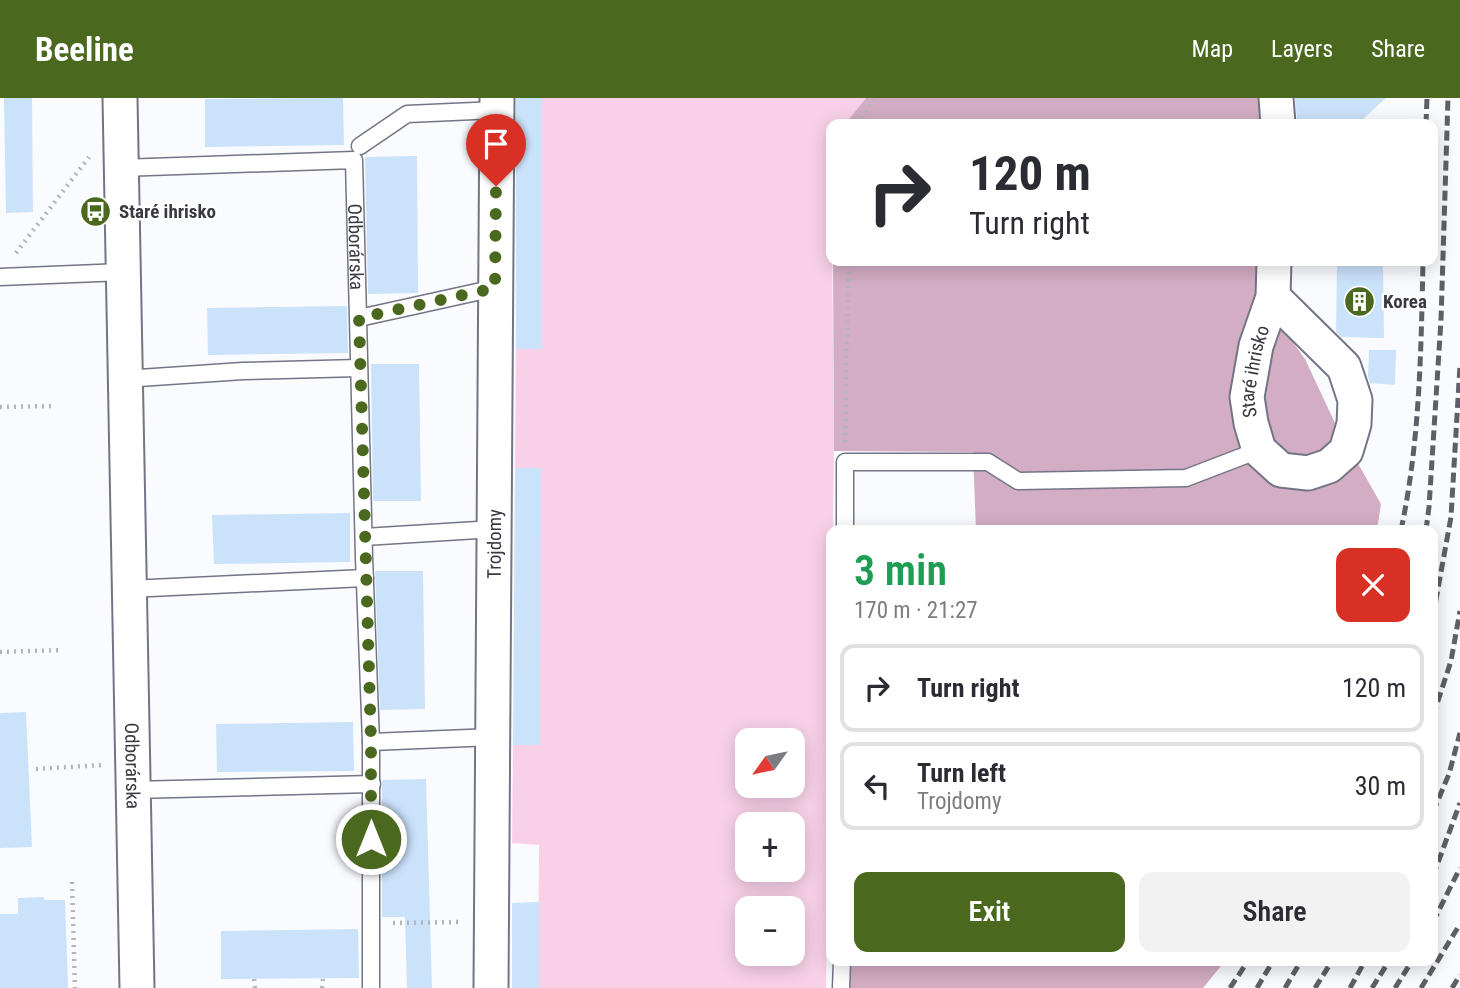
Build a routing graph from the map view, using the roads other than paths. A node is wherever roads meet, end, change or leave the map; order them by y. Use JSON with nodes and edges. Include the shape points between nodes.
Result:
{"nodes":[{"id":1,"x":120,"y":98,"type":"edge"},
{"id":2,"x":1276,"y":98,"type":"edge"},
{"id":3,"x":496,"y":104,"type":"edge"},
{"id":4,"x":1278,"y":119,"type":"edge"},
{"id":5,"x":360,"y":146,"type":"dead end"},
{"id":6,"x":108,"y":159,"type":"junction"},
{"id":7,"x":1274,"y":266,"type":"edge"},
{"id":8,"x":4,"y":270,"type":"edge"},
{"id":9,"x":122,"y":272,"type":"junction"},
{"id":10,"x":495,"y":288,"type":"junction"},
{"id":11,"x":1273,"y":297,"type":"junction"},
{"id":12,"x":359,"y":318,"type":"junction"},
{"id":13,"x":359,"y":368,"type":"junction"},
{"id":14,"x":124,"y":379,"type":"junction"},
{"id":15,"x":1259,"y":450,"type":"junction"},
{"id":16,"x":845,"y":525,"type":"edge"},
{"id":17,"x":494,"y":529,"type":"junction"},
{"id":18,"x":364,"y":537,"type":"junction"},
{"id":19,"x":365,"y":578,"type":"junction"},
{"id":20,"x":129,"y":589,"type":"junction"},
{"id":21,"x":493,"y":737,"type":"junction"},
{"id":22,"x":371,"y":742,"type":"junction"},
{"id":23,"x":372,"y":783,"type":"junction"},
{"id":24,"x":133,"y":790,"type":"junction"},
{"id":25,"x":842,"y":966,"type":"edge"},
{"id":26,"x":136,"y":988,"type":"edge"},
{"id":27,"x":371,"y":988,"type":"edge"},
{"id":28,"x":491,"y":988,"type":"edge"},
{"id":29,"x":841,"y":988,"type":"edge"}],
"edges":[{"from":1,"to":6,"type":"street","name":"Odborárska"},
{"from":2,"to":4,"type":"street"},
{"from":3,"to":5,"type":"lane","via":[[407,114]]},
{"from":3,"to":10,"type":"street","name":"Trojdomy"},
{"from":6,"to":9,"type":"street","name":"Odborárska"},
{"from":6,"to":12,"type":"lane","name":"Odborárska","via":[[354,160]]},
{"from":7,"to":11,"type":"street","name":"Staré ihrisko"},
{"from":8,"to":9,"type":"lane"},
{"from":9,"to":14,"type":"street","name":"Odborárska"},
{"from":10,"to":12,"type":"lane"},
{"from":10,"to":17,"type":"street","name":"Trojdomy"},
{"from":11,"to":15,"type":"street","name":"Staré ihrisko","via":[[1256,346],[1247,397]]},
{"from":11,"to":15,"type":"street","name":"Staré ihrisko","via":[[1344,367],[1355,400],[1354,424],[1346,451],[1329,466],[1308,473],[1281,470]]},
{"from":12,"to":13,"type":"lane","name":"Odborárska"},
{"from":13,"to":14,"type":"lane"},
{"from":13,"to":18,"type":"lane","name":"Odborárska"},
{"from":14,"to":20,"type":"street","name":"Odborárska"},
{"from":15,"to":16,"type":"lane","via":[[1186,478],[1018,481],[988,462],[845,462]]},
{"from":17,"to":18,"type":"lane"},
{"from":17,"to":21,"type":"street","name":"Trojdomy"},
{"from":18,"to":19,"type":"lane","name":"Odborárska"},
{"from":19,"to":20,"type":"lane"},
{"from":19,"to":22,"type":"lane","name":"Odborárska"},
{"from":20,"to":24,"type":"street","name":"Odborárska"},
{"from":21,"to":22,"type":"lane"},
{"from":21,"to":28,"type":"street","name":"Trojdomy"},
{"from":22,"to":23,"type":"lane","name":"Odborárska"},
{"from":23,"to":24,"type":"lane"},
{"from":23,"to":27,"type":"lane","name":"Odborárska"},
{"from":24,"to":26,"type":"street","name":"Odborárska"},
{"from":25,"to":29,"type":"lane"}]}
